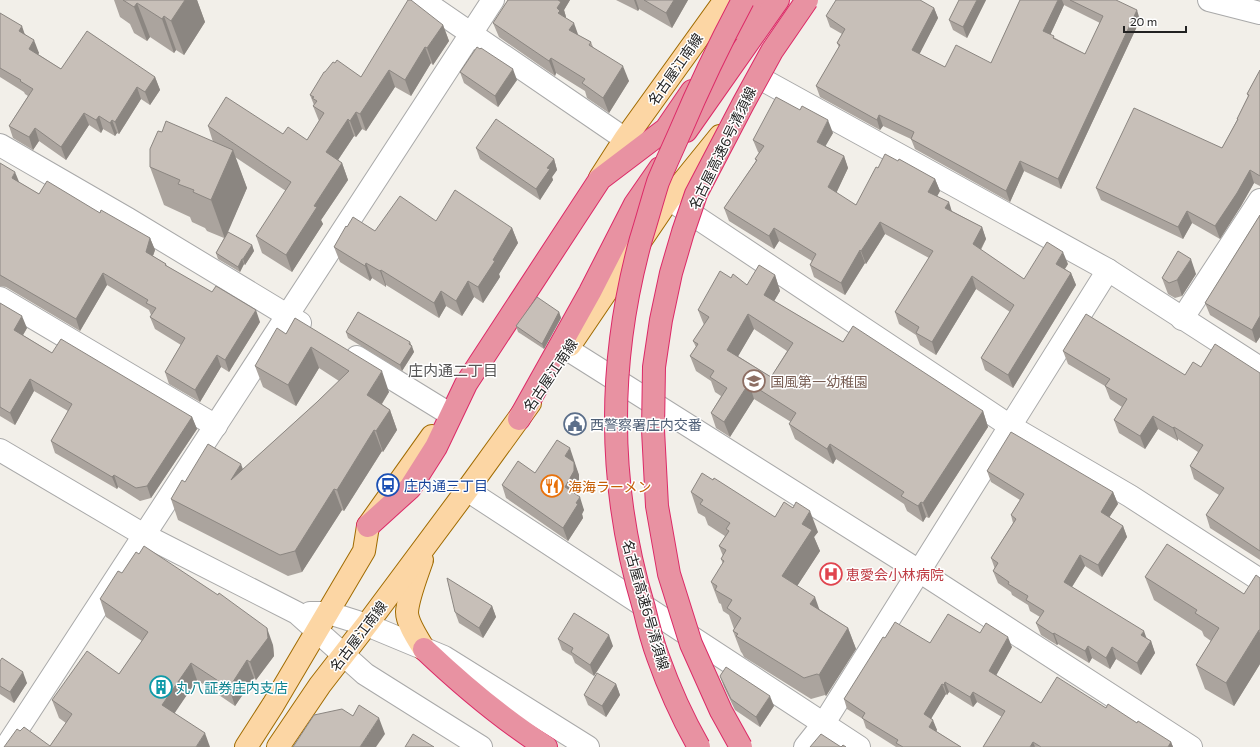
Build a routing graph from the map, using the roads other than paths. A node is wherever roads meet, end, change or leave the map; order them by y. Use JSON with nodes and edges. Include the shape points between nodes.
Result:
{"nodes":[{"id":1,"x":422,"y":0,"type":"edge"},
{"id":2,"x":493,"y":0,"type":"edge"},
{"id":3,"x":725,"y":0,"type":"edge"},
{"id":4,"x":807,"y":0,"type":"edge"},
{"id":5,"x":817,"y":0,"type":"edge"},
{"id":6,"x":1222,"y":2,"type":"edge"},
{"id":7,"x":760,"y":3,"type":"edge"},
{"id":8,"x":1260,"y":13,"type":"edge"},
{"id":9,"x":472,"y":33,"type":"junction"},
{"id":10,"x":765,"y":81,"type":"junction"},
{"id":11,"x":625,"y":139,"type":"junction"},
{"id":12,"x":0,"y":145,"type":"edge"},
{"id":13,"x":669,"y":199,"type":"junction"},
{"id":14,"x":1259,"y":204,"type":"edge"},
{"id":15,"x":1108,"y":270,"type":"junction"},
{"id":16,"x":0,"y":298,"type":"edge"},
{"id":17,"x":288,"y":316,"type":"junction"},
{"id":18,"x":1182,"y":319,"type":"junction"},
{"id":19,"x":315,"y":332,"type":"edge"},
{"id":20,"x":342,"y":348,"type":"edge"},
{"id":21,"x":567,"y":349,"type":"junction"},
{"id":22,"x":1260,"y":368,"type":"edge"},
{"id":23,"x":448,"y":413,"type":"junction"},
{"id":24,"x":519,"y":420,"type":"junction"},
{"id":25,"x":216,"y":426,"type":"junction"},
{"id":26,"x":1010,"y":426,"type":"junction"},
{"id":27,"x":0,"y":450,"type":"edge"},
{"id":28,"x":467,"y":490,"type":"junction"},
{"id":29,"x":368,"y":526,"type":"junction"},
{"id":30,"x":144,"y":535,"type":"junction"},
{"id":31,"x":428,"y":542,"type":"junction"},
{"id":32,"x":919,"y":571,"type":"junction"},
{"id":33,"x":1260,"y":580,"type":"edge"},
{"id":34,"x":297,"y":613,"type":"junction"},
{"id":35,"x":329,"y":613,"type":"junction"},
{"id":36,"x":367,"y":624,"type":"junction"},
{"id":37,"x":317,"y":632,"type":"junction"},
{"id":38,"x":424,"y":649,"type":"junction"},
{"id":39,"x":344,"y":655,"type":"junction"},
{"id":40,"x":824,"y":723,"type":"junction"},
{"id":41,"x":6,"y":747,"type":"edge"},
{"id":42,"x":246,"y":747,"type":"edge"},
{"id":43,"x":278,"y":747,"type":"edge"},
{"id":44,"x":481,"y":747,"type":"edge"},
{"id":45,"x":546,"y":747,"type":"edge"},
{"id":46,"x":588,"y":747,"type":"edge"},
{"id":47,"x":699,"y":747,"type":"edge"},
{"id":48,"x":741,"y":747,"type":"edge"},
{"id":49,"x":805,"y":747,"type":"edge"},
{"id":50,"x":859,"y":747,"type":"edge"},
{"id":51,"x":1191,"y":747,"type":"edge"}],
"edges":[{"from":1,"to":9,"type":"street"},
{"from":2,"to":9,"type":"street"},
{"from":3,"to":11,"type":"main road","name":"名古屋江南線"},
{"from":4,"to":48,"type":"highway","name":"名古屋高速6号清須線","bridge":true,"via":[[772,50],[696,194],[670,273],[654,367],[653,430],[657,506],[669,574],[690,644],[721,712]]},
{"from":5,"to":10,"type":"main road","name":"名古屋江南線"},
{"from":6,"to":8,"type":"street"},
{"from":7,"to":24,"type":"highway","via":[[635,204]]},
{"from":7,"to":29,"type":"highway","via":[[666,129],[600,179],[466,384],[436,448],[410,488]]},
{"from":7,"to":47,"type":"highway","name":"名古屋高速6号清須線","bridge":true,"via":[[700,84],[658,183],[635,263],[619,354],[616,446],[618,488],[625,533],[636,585],[658,658],[686,724]]},
{"from":9,"to":11,"type":"street"},
{"from":9,"to":17,"type":"street"},
{"from":10,"to":13,"type":"main road","name":"名古屋江南線"},
{"from":10,"to":15,"type":"street"},
{"from":11,"to":23,"type":"main road","name":"名古屋江南線"},
{"from":12,"to":17,"type":"street"},
{"from":13,"to":21,"type":"main road","name":"名古屋江南線"},
{"from":13,"to":26,"type":"street"},
{"from":14,"to":18,"type":"street"},
{"from":15,"to":18,"type":"street"},
{"from":15,"to":26,"type":"street"},
{"from":16,"to":25,"type":"street"},
{"from":17,"to":19,"type":"street"},
{"from":17,"to":25,"type":"street"},
{"from":18,"to":22,"type":"street"},
{"from":20,"to":23,"type":"street"},
{"from":21,"to":24,"type":"main road","name":"名古屋江南線"},
{"from":21,"to":32,"type":"street"},
{"from":23,"to":29,"type":"main road","name":"名古屋江南線"},
{"from":24,"to":28,"type":"main road","name":"名古屋江南線"},
{"from":25,"to":30,"type":"street"},
{"from":26,"to":32,"type":"street"},
{"from":26,"to":33,"type":"street","via":[[1130,496]]},
{"from":27,"to":30,"type":"street"},
{"from":28,"to":31,"type":"main road","name":"名古屋江南線"},
{"from":28,"to":40,"type":"street"},
{"from":29,"to":35,"type":"main road","name":"名古屋江南線","via":[[364,551]]},
{"from":30,"to":34,"type":"street"},
{"from":30,"to":41,"type":"street"},
{"from":31,"to":36,"type":"main road","name":"名古屋江南線"},
{"from":31,"to":38,"type":"main road","via":[[407,612],[412,629]]},
{"from":32,"to":40,"type":"street"},
{"from":32,"to":51,"type":"street"},
{"from":34,"to":35,"type":"street"},
{"from":34,"to":37,"type":"street"},
{"from":35,"to":36,"type":"street"},
{"from":35,"to":37,"type":"main road","name":"名古屋江南線"},
{"from":36,"to":38,"type":"street"},
{"from":36,"to":39,"type":"main road","name":"名古屋江南線"},
{"from":37,"to":39,"type":"street"},
{"from":37,"to":42,"type":"main road","name":"名古屋江南線"},
{"from":38,"to":45,"type":"highway","via":[[458,681],[521,731]]},
{"from":38,"to":46,"type":"street","via":[[444,657]]},
{"from":39,"to":43,"type":"main road","name":"名古屋江南線","via":[[316,690]]},
{"from":39,"to":44,"type":"street","via":[[365,674]]},
{"from":40,"to":49,"type":"street"},
{"from":40,"to":50,"type":"street"}]}
